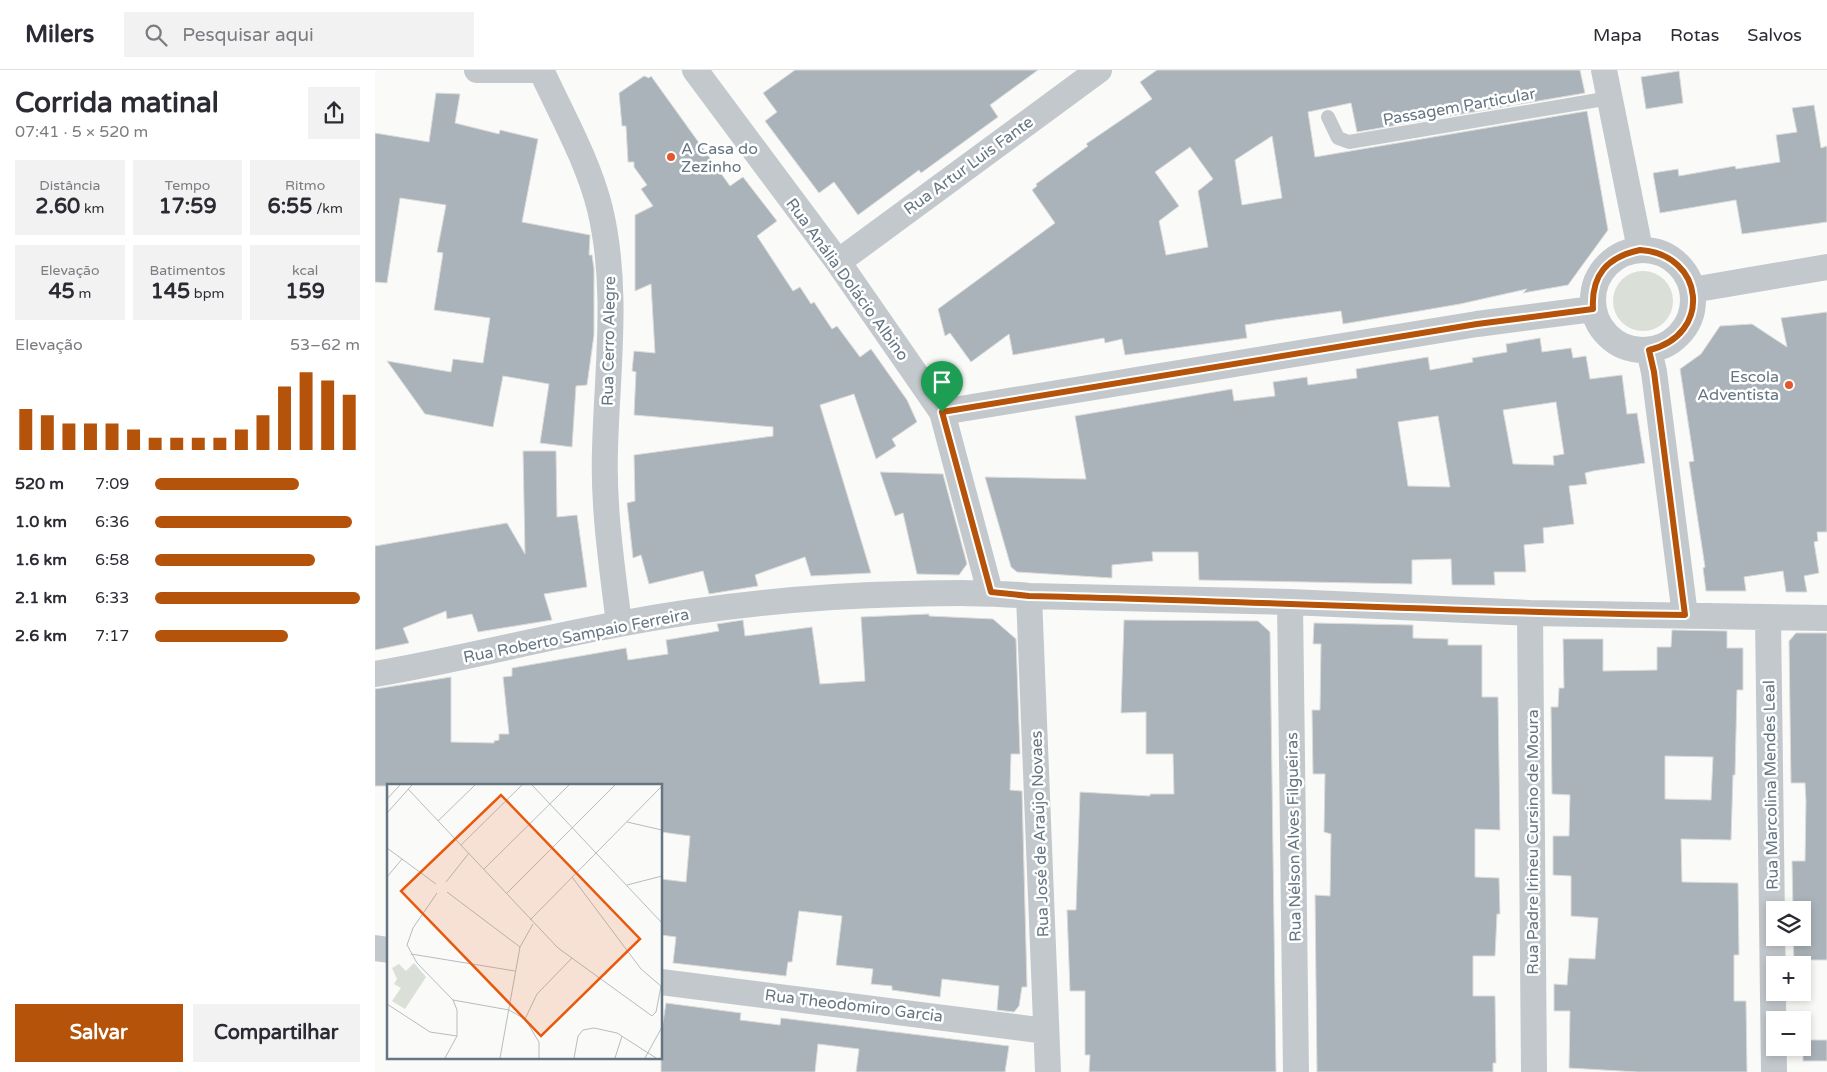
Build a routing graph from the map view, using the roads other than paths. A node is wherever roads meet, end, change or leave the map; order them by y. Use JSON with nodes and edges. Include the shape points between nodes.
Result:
{"nodes":[{"id":1,"x":477,"y":70,"type":"edge"},
{"id":2,"x":540,"y":70,"type":"edge"},
{"id":3,"x":695,"y":70,"type":"edge"},
{"id":4,"x":1099,"y":70,"type":"edge"},
{"id":5,"x":1604,"y":70,"type":"edge"},
{"id":6,"x":1610,"y":98,"type":"junction"},
{"id":7,"x":1328,"y":116,"type":"dead end"},
{"id":8,"x":1640,"y":250,"type":"junction"},
{"id":9,"x":838,"y":262,"type":"junction"},
{"id":10,"x":1827,"y":268,"type":"edge"},
{"id":11,"x":1692,"y":290,"type":"junction"},
{"id":12,"x":1593,"y":309,"type":"junction"},
{"id":13,"x":1649,"y":350,"type":"junction"},
{"id":14,"x":942,"y":412,"type":"junction"},
{"id":15,"x":991,"y":592,"type":"junction"},
{"id":16,"x":1029,"y":596,"type":"junction"},
{"id":17,"x":1290,"y":602,"type":"junction"},
{"id":18,"x":1530,"y":612,"type":"junction"},
{"id":19,"x":1685,"y":615,"type":"junction"},
{"id":20,"x":1768,"y":618,"type":"junction"},
{"id":21,"x":1827,"y":618,"type":"edge"},
{"id":22,"x":619,"y":624,"type":"junction"},
{"id":23,"x":375,"y":674,"type":"edge"},
{"id":24,"x":663,"y":982,"type":"edge"},
{"id":25,"x":1046,"y":1031,"type":"junction"},
{"id":26,"x":1048,"y":1072,"type":"edge"},
{"id":27,"x":1296,"y":1072,"type":"edge"},
{"id":28,"x":1533,"y":1072,"type":"edge"},
{"id":29,"x":1774,"y":1072,"type":"edge"}],
"edges":[{"from":1,"to":2,"type":"street"},
{"from":2,"to":22,"type":"street","name":"Rua Cerro Alegre","via":[[583,162],[600,208],[610,264],[606,511]]},
{"from":3,"to":9,"type":"street","name":"Rua Anália Dolácio Albino"},
{"from":4,"to":9,"type":"street","name":"Rua Artur Luis Fante"},
{"from":5,"to":6,"type":"street"},
{"from":6,"to":7,"type":"lane","name":"Passagem Particular","via":[[1349,142],[1338,138]]},
{"from":6,"to":8,"type":"street"},
{"from":8,"to":11,"type":"street","via":[[1663,254],[1674,260],[1689,279]]},
{"from":8,"to":12,"type":"street","via":[[1617,257],[1600,274]]},
{"from":9,"to":14,"type":"street","name":"Rua Anália Dolácio Albino"},
{"from":10,"to":11,"type":"street"},
{"from":11,"to":13,"type":"street","via":[[1691,313],[1683,329],[1671,342]]},
{"from":12,"to":13,"type":"street","via":[[1604,332],[1613,341],[1636,350]]},
{"from":12,"to":14,"type":"street","via":[[1477,324]]},
{"from":13,"to":19,"type":"street"},
{"from":14,"to":15,"type":"street","name":"Rua Anália Dolácio Albino"},
{"from":15,"to":16,"type":"street","name":"Rua Roberto Sampaio Ferreira"},
{"from":15,"to":22,"type":"street","name":"Rua Roberto Sampaio Ferreira","via":[[836,596],[745,604]]},
{"from":16,"to":17,"type":"street","name":"Rua Roberto Sampaio Ferreira"},
{"from":16,"to":25,"type":"street","name":"Rua José de Araújo Novaes"},
{"from":17,"to":18,"type":"street","name":"Rua Roberto Sampaio Ferreira"},
{"from":17,"to":27,"type":"street","name":"Rua Nélson Alves Filgueiras"},
{"from":18,"to":19,"type":"street","name":"Rua Roberto Sampaio Ferreira"},
{"from":18,"to":28,"type":"street","name":"Rua Padre Irineu Cursino de Moura"},
{"from":19,"to":20,"type":"street","name":"Rua Roberto Sampaio Ferreira"},
{"from":20,"to":21,"type":"street","name":"Rua Roberto Sampaio Ferreira"},
{"from":20,"to":29,"type":"street","name":"Rua Marcolina Mendes Leal"},
{"from":22,"to":23,"type":"street","name":"Rua Roberto Sampaio Ferreira"},
{"from":24,"to":25,"type":"street","name":"Rua Theodomiro Garcia"},
{"from":25,"to":26,"type":"street","name":"Rua José de Araújo Novaes"}]}
